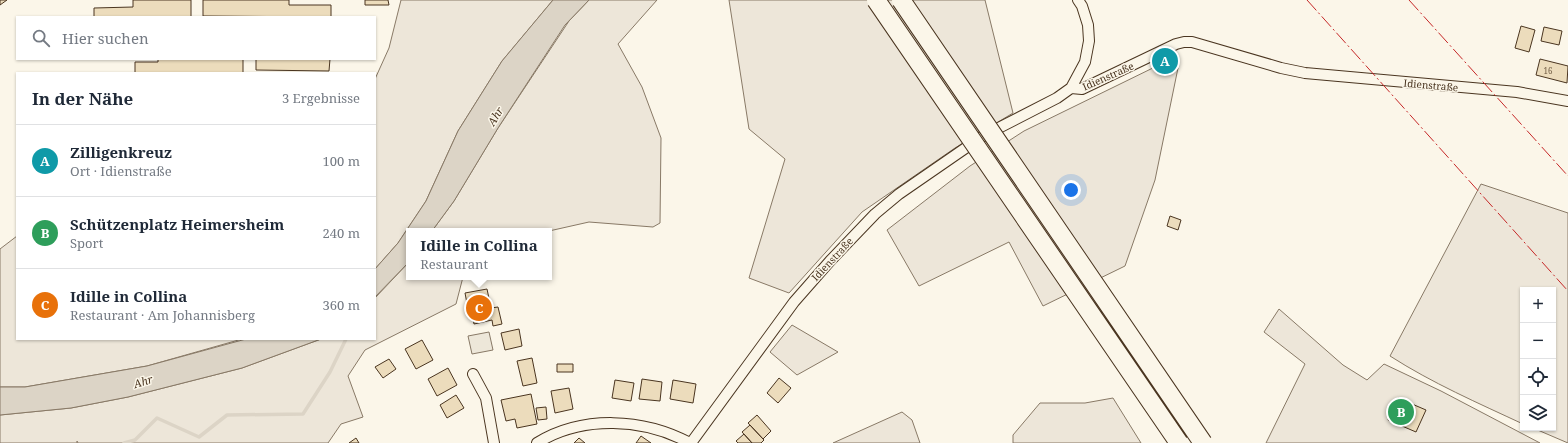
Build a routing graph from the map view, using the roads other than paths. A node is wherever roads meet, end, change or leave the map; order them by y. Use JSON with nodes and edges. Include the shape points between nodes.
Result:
{"nodes":[{"id":1,"x":876,"y":0,"type":"edge"},
{"id":2,"x":901,"y":0,"type":"edge"},
{"id":3,"x":1078,"y":0,"type":"edge"},
{"id":4,"x":1071,"y":88,"type":"junction"},
{"id":5,"x":1568,"y":101,"type":"edge"},
{"id":6,"x":473,"y":374,"type":"dead end"},
{"id":7,"x":494,"y":443,"type":"edge"},
{"id":8,"x":537,"y":443,"type":"edge"},
{"id":9,"x":691,"y":443,"type":"edge"},
{"id":10,"x":1179,"y":443,"type":"edge"},
{"id":11,"x":1203,"y":443,"type":"edge"}],
"edges":[{"from":1,"to":10,"type":"highway","bridge":true},
{"from":2,"to":11,"type":"highway","bridge":true},
{"from":3,"to":4,"type":"street","via":[[1088,25],[1089,41],[1085,62]]},
{"from":4,"to":5,"type":"street","name":"Idienstraße","via":[[1082,89],[1176,44],[1192,42],[1305,73],[1517,92]]},
{"from":4,"to":9,"type":"street","name":"Idienstraße","via":[[1057,98],[983,136],[899,194],[875,214],[794,302]]},
{"from":6,"to":7,"type":"street","via":[[486,398]]},
{"from":8,"to":9,"type":"street","via":[[552,434],[582,425],[617,424],[650,427]]}]}
